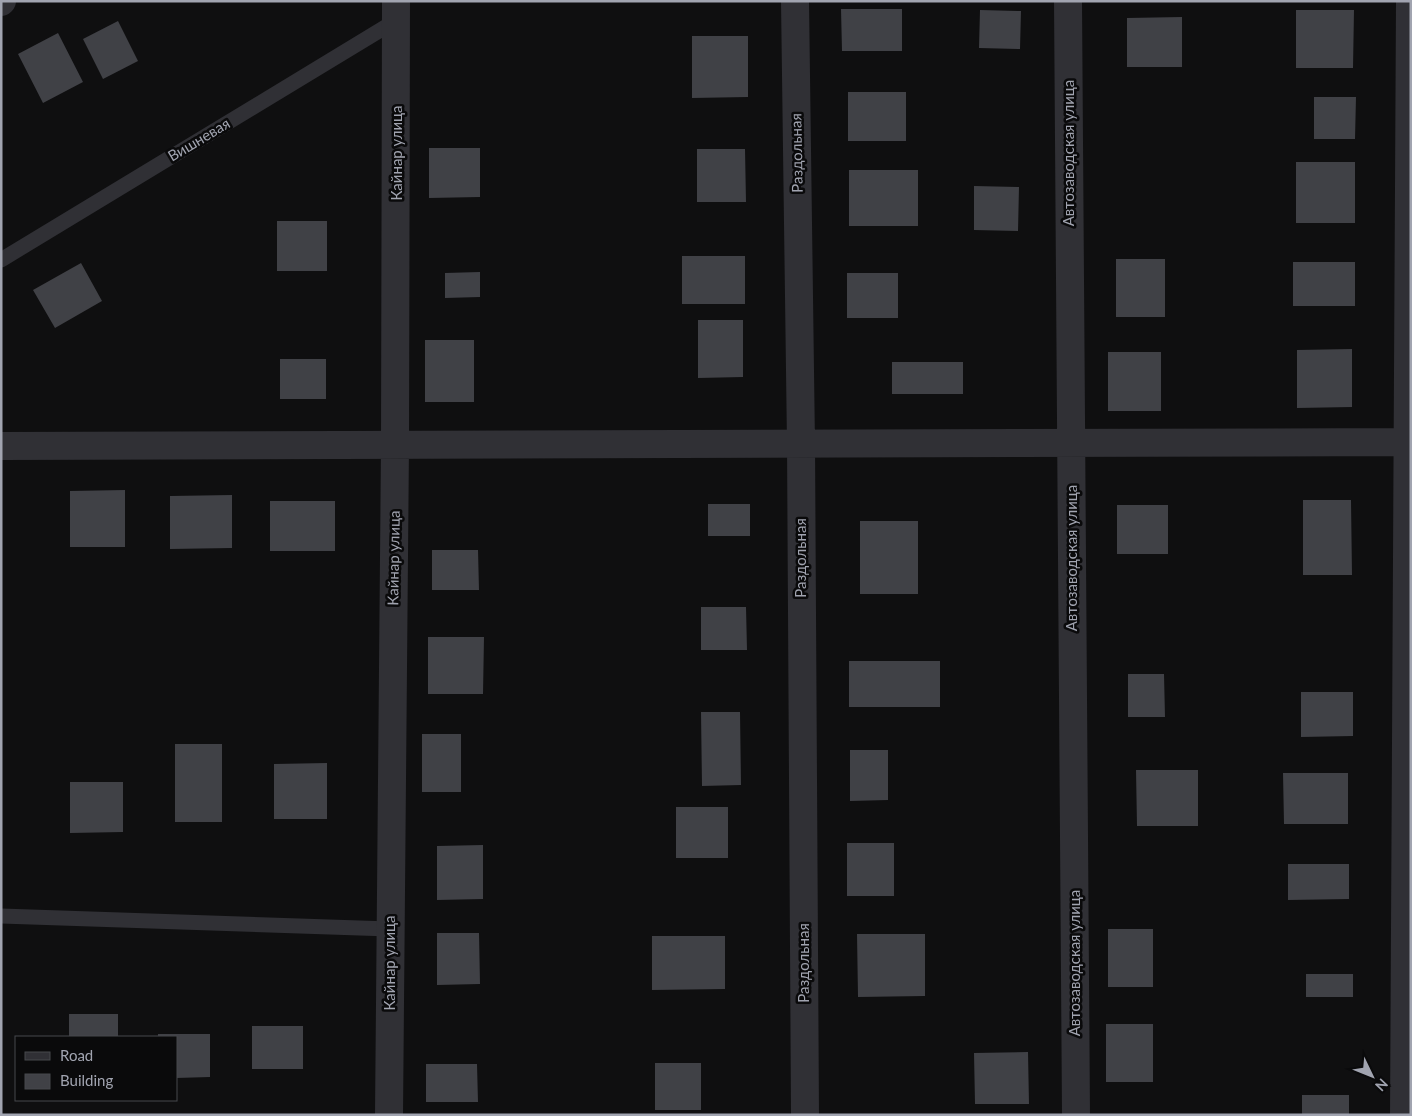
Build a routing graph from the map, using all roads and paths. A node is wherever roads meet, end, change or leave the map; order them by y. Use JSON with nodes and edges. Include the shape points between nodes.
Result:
{"nodes":[{"id":1,"x":795,"y":1,"type":"edge"},
{"id":2,"x":1068,"y":1,"type":"edge"},
{"id":3,"x":1410,"y":1,"type":"edge"},
{"id":4,"x":397,"y":10,"type":"edge"},
{"id":5,"x":1,"y":260,"type":"edge"},
{"id":6,"x":1410,"y":275,"type":"edge"},
{"id":7,"x":1408,"y":442,"type":"junction"},
{"id":8,"x":1071,"y":443,"type":"junction"},
{"id":9,"x":801,"y":444,"type":"junction"},
{"id":10,"x":395,"y":445,"type":"junction"},
{"id":11,"x":1,"y":446,"type":"edge"},
{"id":12,"x":1,"y":916,"type":"edge"},
{"id":13,"x":390,"y":929,"type":"junction"},
{"id":14,"x":389,"y":1115,"type":"edge"},
{"id":15,"x":805,"y":1115,"type":"edge"},
{"id":16,"x":1076,"y":1115,"type":"edge"},
{"id":17,"x":1404,"y":1115,"type":"edge"}],
"edges":[{"from":1,"to":9,"type":"street","name":"Раздольная"},
{"from":2,"to":8,"type":"street","name":"Автозаводская улица"},
{"from":3,"to":6,"type":"street"},
{"from":4,"to":5,"type":"lane","name":"Вишневая"},
{"from":4,"to":10,"type":"street","name":"Кайнар улица"},
{"from":6,"to":7,"type":"street"},
{"from":7,"to":8,"type":"street"},
{"from":7,"to":17,"type":"street"},
{"from":8,"to":9,"type":"street"},
{"from":8,"to":16,"type":"street","name":"Автозаводская улица"},
{"from":9,"to":10,"type":"street"},
{"from":9,"to":15,"type":"street","name":"Раздольная"},
{"from":10,"to":11,"type":"street"},
{"from":10,"to":13,"type":"street","name":"Кайнар улица"},
{"from":12,"to":13,"type":"lane"},
{"from":13,"to":14,"type":"street","name":"Кайнар улица"}]}
